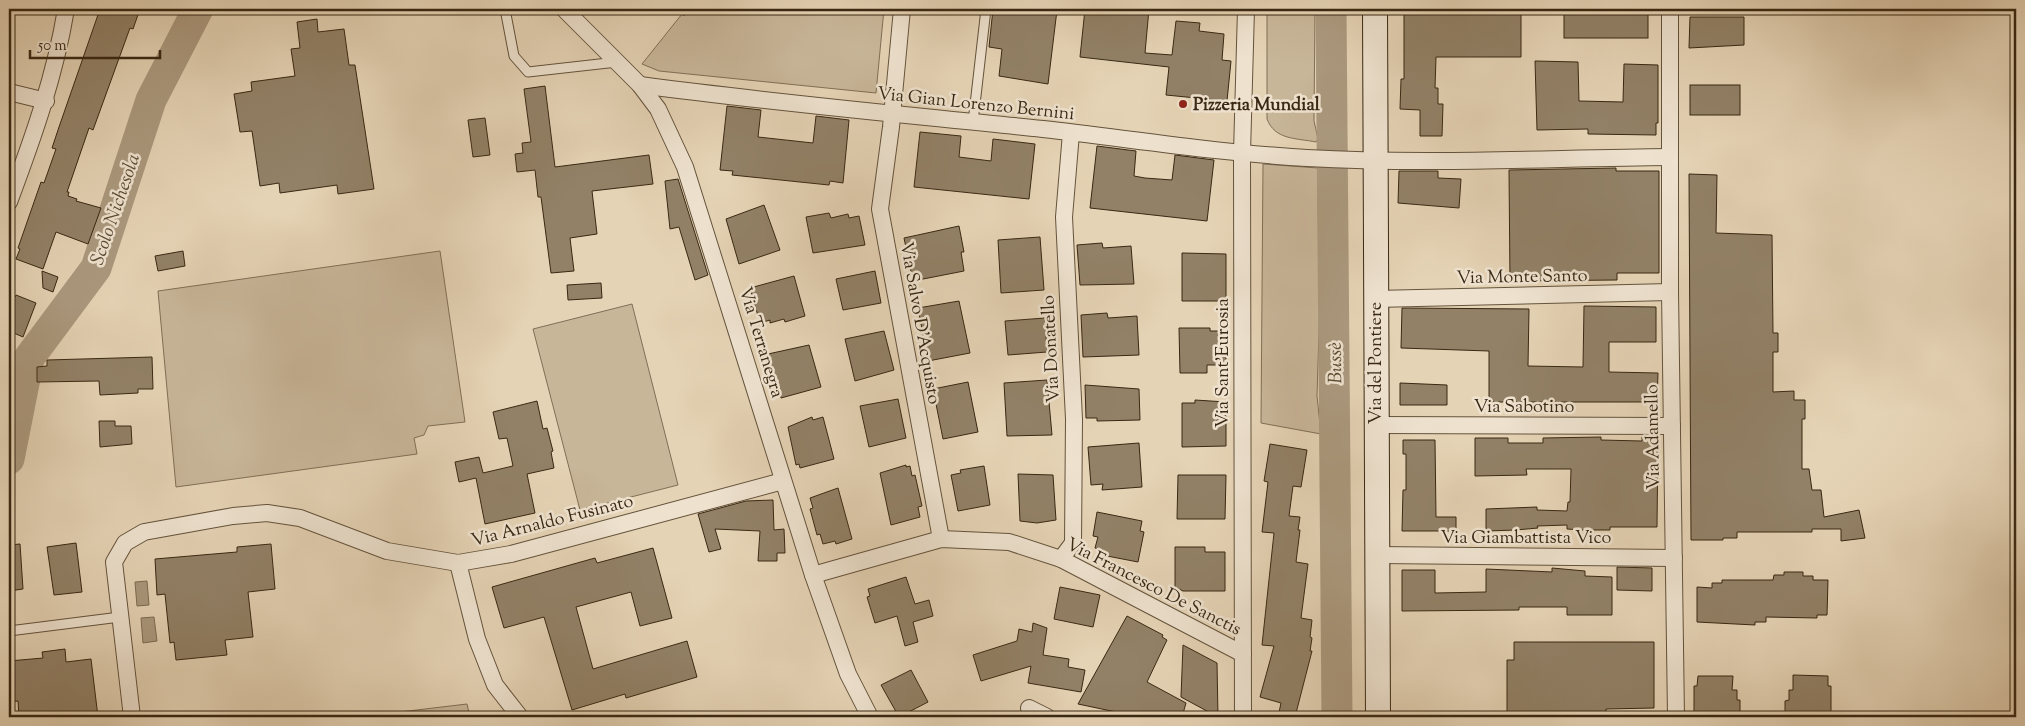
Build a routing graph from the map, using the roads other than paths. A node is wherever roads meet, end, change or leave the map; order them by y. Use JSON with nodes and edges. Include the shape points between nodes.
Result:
{"nodes":[{"id":1,"x":66,"y":9,"type":"edge"},
{"id":2,"x":505,"y":9,"type":"edge"},
{"id":3,"x":564,"y":9,"type":"edge"},
{"id":4,"x":902,"y":9,"type":"edge"},
{"id":5,"x":986,"y":9,"type":"edge"},
{"id":6,"x":1246,"y":9,"type":"edge"},
{"id":7,"x":1375,"y":9,"type":"edge"},
{"id":8,"x":1670,"y":9,"type":"edge"},
{"id":9,"x":617,"y":62,"type":"junction"},
{"id":10,"x":640,"y":85,"type":"junction"},
{"id":11,"x":9,"y":92,"type":"edge"},
{"id":12,"x":46,"y":101,"type":"junction"},
{"id":13,"x":892,"y":113,"type":"junction"},
{"id":14,"x":973,"y":122,"type":"junction"},
{"id":15,"x":1071,"y":132,"type":"junction"},
{"id":16,"x":1242,"y":153,"type":"junction"},
{"id":17,"x":1670,"y":157,"type":"junction"},
{"id":18,"x":1370,"y":160,"type":"junction"},
{"id":19,"x":9,"y":202,"type":"edge"},
{"id":20,"x":1670,"y":292,"type":"junction"},
{"id":21,"x":1375,"y":299,"type":"junction"},
{"id":22,"x":1376,"y":425,"type":"junction"},
{"id":23,"x":1672,"y":426,"type":"junction"},
{"id":24,"x":783,"y":481,"type":"junction"},
{"id":25,"x":941,"y":539,"type":"junction"},
{"id":26,"x":1378,"y":556,"type":"junction"},
{"id":27,"x":1674,"y":558,"type":"junction"},
{"id":28,"x":1061,"y":559,"type":"junction"},
{"id":29,"x":458,"y":563,"type":"junction"},
{"id":30,"x":813,"y":575,"type":"junction"},
{"id":31,"x":120,"y":617,"type":"junction"},
{"id":32,"x":9,"y":631,"type":"edge"},
{"id":33,"x":1242,"y":654,"type":"junction"},
{"id":34,"x":1029,"y":708,"type":"dead end"},
{"id":35,"x":132,"y":717,"type":"edge"},
{"id":36,"x":520,"y":717,"type":"edge"},
{"id":37,"x":870,"y":717,"type":"edge"},
{"id":38,"x":1047,"y":717,"type":"edge"},
{"id":39,"x":1242,"y":717,"type":"edge"},
{"id":40,"x":1378,"y":717,"type":"edge"},
{"id":41,"x":1676,"y":717,"type":"edge"}],
"edges":[{"from":1,"to":12,"type":"street"},
{"from":2,"to":9,"type":"lane","via":[[514,56],[528,72]]},
{"from":3,"to":9,"type":"street","name":"Via Terranegra"},
{"from":4,"to":13,"type":"street"},
{"from":5,"to":14,"type":"lane"},
{"from":6,"to":16,"type":"street","name":"Via Sant'Eurosia"},
{"from":7,"to":18,"type":"main road","name":"Via del Pontiere"},
{"from":8,"to":17,"type":"street","name":"Via Adamello"},
{"from":9,"to":10,"type":"street","name":"Via Terranegra"},
{"from":10,"to":13,"type":"street","name":"Via Gian Lorenzo Bernini","via":[[794,105]]},
{"from":10,"to":24,"type":"street","name":"Via Terranegra","via":[[658,109],[685,167]]},
{"from":11,"to":12,"type":"street"},
{"from":12,"to":19,"type":"street"},
{"from":13,"to":14,"type":"street","name":"Via Gian Lorenzo Bernini"},
{"from":13,"to":25,"type":"street","name":"Via Salvo D'Acquisto","via":[[880,209]]},
{"from":14,"to":15,"type":"street","name":"Via Gian Lorenzo Bernini"},
{"from":15,"to":16,"type":"street","name":"Via Gian Lorenzo Bernini"},
{"from":15,"to":28,"type":"street","name":"Via Donatello","via":[[1064,217],[1074,419],[1073,543]]},
{"from":16,"to":18,"type":"street","name":"Via Gian Lorenzo Bernini"},
{"from":16,"to":33,"type":"street","name":"Via Sant'Eurosia"},
{"from":17,"to":18,"type":"street"},
{"from":17,"to":20,"type":"street","name":"Via Adamello"},
{"from":18,"to":21,"type":"main road","name":"Via del Pontiere"},
{"from":20,"to":21,"type":"street","name":"Via Monte Santo"},
{"from":20,"to":23,"type":"street","name":"Via Adamello"},
{"from":21,"to":22,"type":"main road","name":"Via del Pontiere"},
{"from":22,"to":23,"type":"street","name":"Via Sabotino"},
{"from":22,"to":26,"type":"main road","name":"Via del Pontiere"},
{"from":23,"to":27,"type":"street","name":"Via Adamello"},
{"from":24,"to":29,"type":"street","name":"Via Arnaldo Fusinato","via":[[510,554]]},
{"from":24,"to":30,"type":"street","name":"Via Terranegra"},
{"from":25,"to":28,"type":"street","name":"Via Francesco De Sanctis","via":[[1008,542]]},
{"from":25,"to":30,"type":"street","name":"Via Francesco De Sanctis"},
{"from":26,"to":27,"type":"street","name":"Via Giambattista Vico"},
{"from":26,"to":40,"type":"main road","name":"Via del Pontiere"},
{"from":27,"to":41,"type":"street","name":"Via Adamello"},
{"from":28,"to":33,"type":"street","name":"Via Francesco De Sanctis"},
{"from":29,"to":31,"type":"street","name":"Via Arnaldo Fusinato","via":[[387,552],[300,518],[267,513],[232,516],[144,532],[125,543],[114,562]]},
{"from":29,"to":36,"type":"street","via":[[477,639],[495,685]]},
{"from":30,"to":37,"type":"street","name":"Via Terranegra","via":[[848,674]]},
{"from":31,"to":32,"type":"lane"},
{"from":31,"to":35,"type":"street","name":"Via Arnaldo Fusinato"},
{"from":33,"to":39,"type":"street","name":"Via Sant'Eurosia"},
{"from":34,"to":38,"type":"street"}]}
